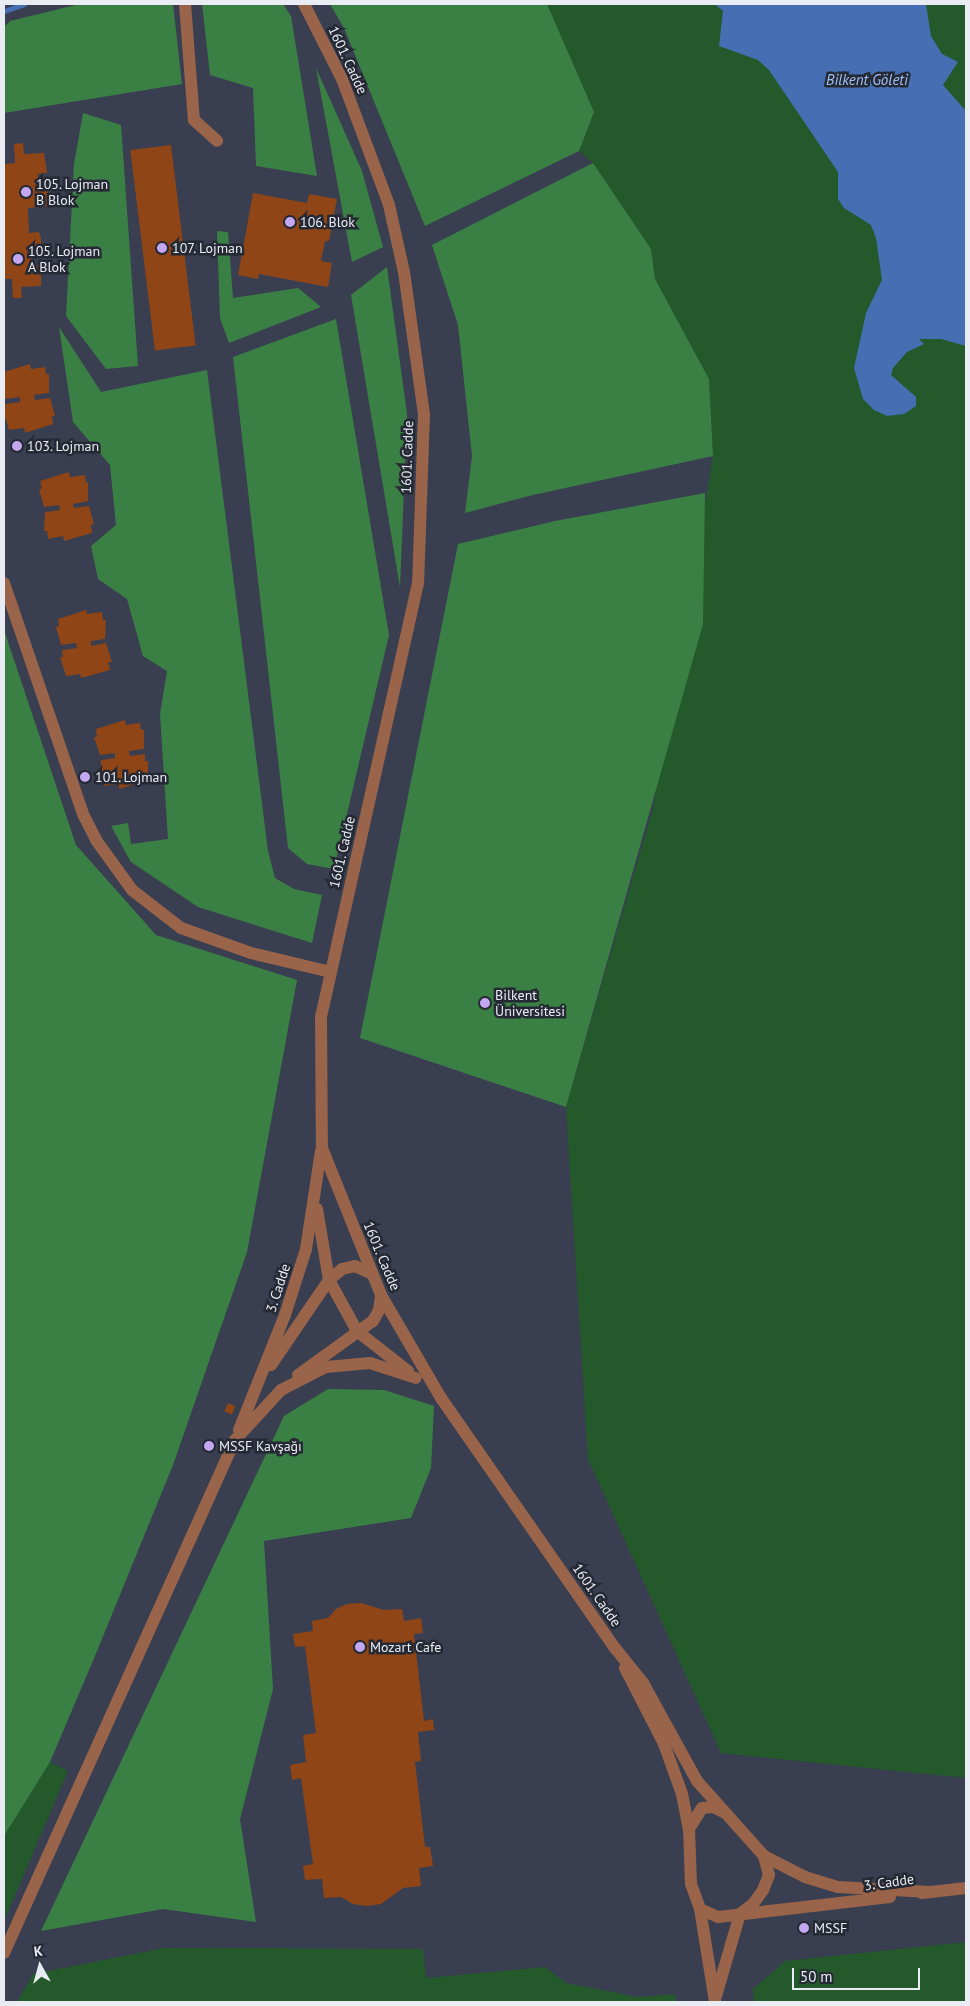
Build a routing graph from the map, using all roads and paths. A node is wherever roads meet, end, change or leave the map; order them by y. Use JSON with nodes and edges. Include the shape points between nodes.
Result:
{"nodes":[{"id":1,"x":185,"y":4,"type":"edge"},
{"id":2,"x":304,"y":4,"type":"edge"},
{"id":3,"x":217,"y":141,"type":"dead end"},
{"id":4,"x":4,"y":583,"type":"edge"},
{"id":5,"x":331,"y":972,"type":"junction"},
{"id":6,"x":322,"y":1148,"type":"junction"},
{"id":7,"x":316,"y":1199,"type":"junction"},
{"id":8,"x":370,"y":1273,"type":"junction"},
{"id":9,"x":328,"y":1280,"type":"junction"},
{"id":10,"x":381,"y":1295,"type":"junction"},
{"id":11,"x":357,"y":1331,"type":"junction"},
{"id":12,"x":416,"y":1378,"type":"junction"},
{"id":13,"x":258,"y":1383,"type":"junction"},
{"id":14,"x":281,"y":1390,"type":"junction"},
{"id":15,"x":441,"y":1398,"type":"junction"},
{"id":16,"x":235,"y":1440,"type":"junction"},
{"id":17,"x":615,"y":1648,"type":"junction"},
{"id":18,"x":726,"y":1813,"type":"junction"},
{"id":19,"x":689,"y":1829,"type":"junction"},
{"id":20,"x":764,"y":1856,"type":"junction"},
{"id":21,"x":966,"y":1888,"type":"edge"},
{"id":22,"x":930,"y":1892,"type":"junction"},
{"id":23,"x":700,"y":1909,"type":"junction"},
{"id":24,"x":740,"y":1914,"type":"junction"},
{"id":25,"x":4,"y":1953,"type":"edge"},
{"id":26,"x":715,"y":2002,"type":"edge"}],
"edges":[{"from":1,"to":3,"type":"street","via":[[194,120]]},
{"from":2,"to":5,"type":"street","name":"1601. Cadde","via":[[342,78],[389,205],[404,272],[424,414],[418,583]]},
{"from":4,"to":5,"type":"street","via":[[84,816],[96,840],[132,890],[181,928],[251,953]]},
{"from":5,"to":6,"type":"street","name":"1601. Cadde","via":[[321,1016]]},
{"from":6,"to":7,"type":"street","name":"3. Cadde"},
{"from":6,"to":8,"type":"street","name":"1601. Cadde"},
{"from":7,"to":9,"type":"street","name":"3. Cadde"},
{"from":7,"to":13,"type":"street","name":"3. Cadde","via":[[306,1249]]},
{"from":8,"to":9,"type":"street","name":"3. Cadde","via":[[355,1266],[342,1269]]},
{"from":8,"to":10,"type":"street","name":"1601. Cadde"},
{"from":9,"to":11,"type":"street","name":"3. Cadde"},
{"from":9,"to":13,"type":"street","name":"3. Cadde"},
{"from":10,"to":11,"type":"street","via":[[373,1321]]},
{"from":10,"to":15,"type":"street","name":"1601. Cadde"},
{"from":11,"to":12,"type":"street","name":"3. Cadde"},
{"from":11,"to":14,"type":"street","via":[[320,1356]]},
{"from":12,"to":14,"type":"street","via":[[370,1363],[349,1363],[326,1366]]},
{"from":12,"to":15,"type":"street","name":"3. Cadde"},
{"from":13,"to":16,"type":"street","name":"3. Cadde"},
{"from":14,"to":16,"type":"street"},
{"from":15,"to":17,"type":"street","name":"1601. Cadde"},
{"from":16,"to":25,"type":"street","name":"3. Cadde"},
{"from":17,"to":18,"type":"street","name":"1601. Cadde","via":[[644,1683],[697,1781]]},
{"from":17,"to":19,"type":"street","name":"1601. Cadde","via":[[664,1744],[682,1794]]},
{"from":18,"to":19,"type":"street","via":[[713,1807],[702,1808]]},
{"from":18,"to":20,"type":"street","name":"3. Cadde"},
{"from":19,"to":23,"type":"street","via":[[691,1884]]},
{"from":20,"to":22,"type":"street","name":"3. Cadde","via":[[805,1877],[838,1887]]},
{"from":20,"to":24,"type":"street","via":[[769,1875],[763,1890]]},
{"from":21,"to":22,"type":"street"},
{"from":22,"to":24,"type":"street","name":"3. Cadde"},
{"from":23,"to":24,"type":"street","name":"3. Cadde","via":[[718,1917]]},
{"from":23,"to":26,"type":"street"},
{"from":24,"to":26,"type":"street"}]}
